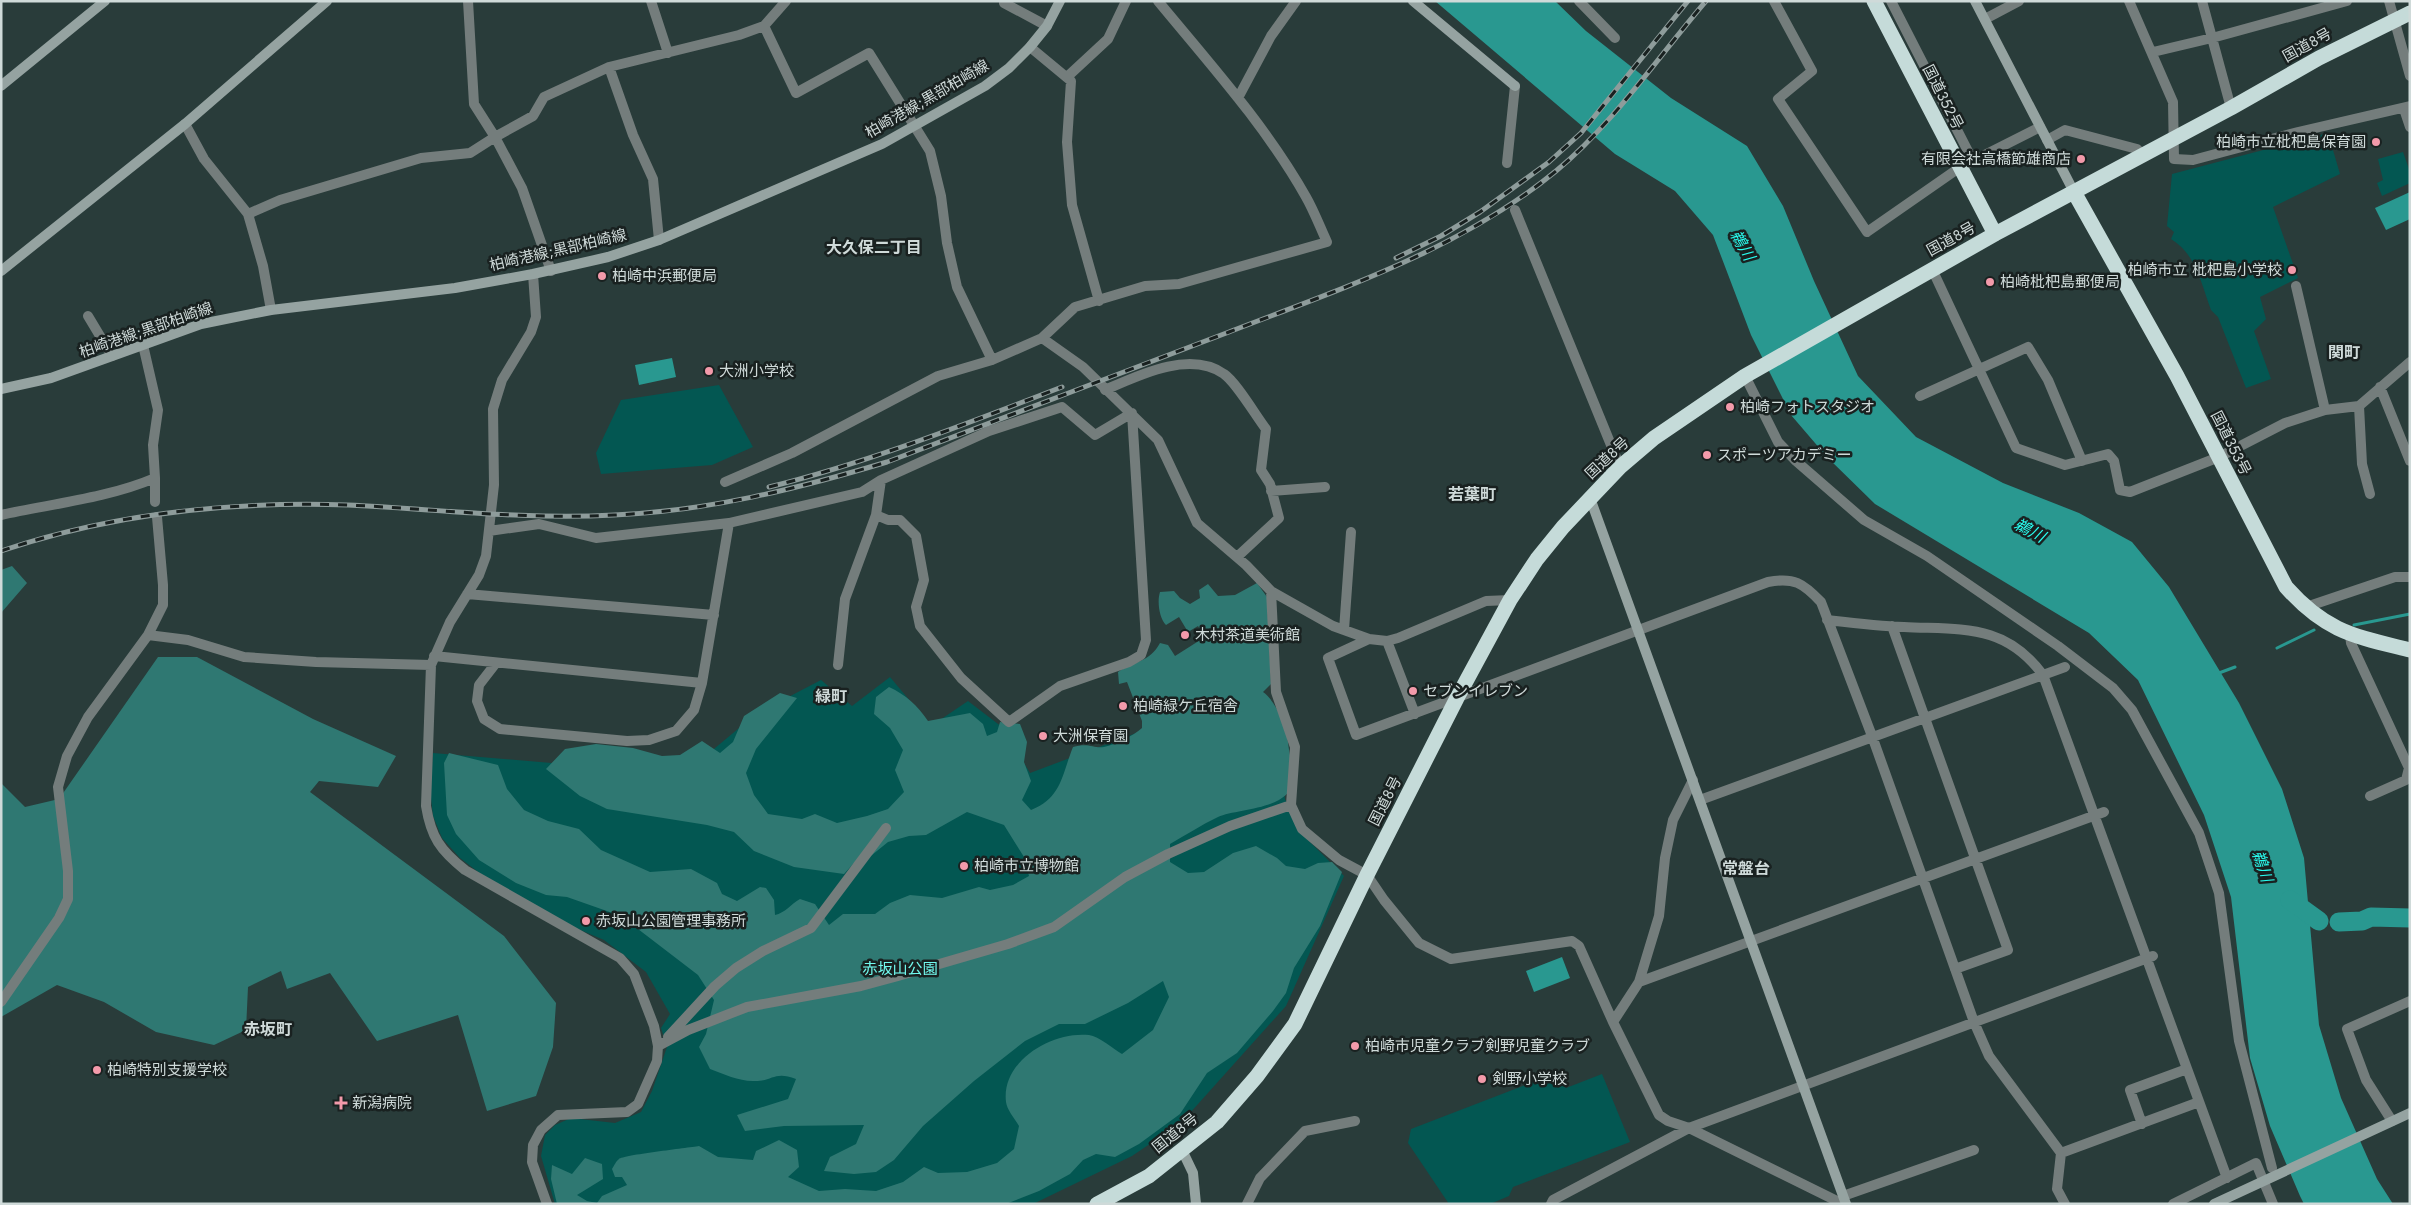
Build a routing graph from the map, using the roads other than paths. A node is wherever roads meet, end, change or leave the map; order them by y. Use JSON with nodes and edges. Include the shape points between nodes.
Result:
{"nodes":[{"id":1,"x":105,"y":1,"type":"edge"},
{"id":2,"x":327,"y":1,"type":"edge"},
{"id":3,"x":468,"y":1,"type":"edge"},
{"id":4,"x":651,"y":1,"type":"edge"},
{"id":5,"x":786,"y":1,"type":"edge"},
{"id":6,"x":1060,"y":1,"type":"edge"},
{"id":7,"x":1126,"y":1,"type":"edge"},
{"id":8,"x":1158,"y":1,"type":"edge"},
{"id":9,"x":1296,"y":1,"type":"edge"},
{"id":10,"x":1413,"y":1,"type":"edge"},
{"id":11,"x":1579,"y":1,"type":"edge"},
{"id":12,"x":1774,"y":1,"type":"edge"},
{"id":13,"x":1874,"y":1,"type":"edge"},
{"id":14,"x":1891,"y":1,"type":"edge"},
{"id":15,"x":1975,"y":1,"type":"edge"},
{"id":16,"x":2019,"y":1,"type":"edge"},
{"id":17,"x":2129,"y":1,"type":"edge"},
{"id":18,"x":2202,"y":1,"type":"edge"},
{"id":19,"x":2347,"y":1,"type":"edge"},
{"id":20,"x":2389,"y":1,"type":"edge"},
{"id":21,"x":1004,"y":3,"type":"dead end"},
{"id":22,"x":2410,"y":13,"type":"edge"},
{"id":23,"x":1985,"y":19,"type":"junction"},
{"id":24,"x":2395,"y":20,"type":"junction"},
{"id":25,"x":764,"y":26,"type":"junction"},
{"id":26,"x":1046,"y":26,"type":"junction"},
{"id":27,"x":1614,"y":38,"type":"dead end"},
{"id":28,"x":2212,"y":38,"type":"junction"},
{"id":29,"x":1030,"y":47,"type":"junction"},
{"id":30,"x":2153,"y":52,"type":"junction"},
{"id":31,"x":668,"y":53,"type":"junction"},
{"id":32,"x":609,"y":67,"type":"junction"},
{"id":33,"x":2410,"y":76,"type":"edge"},
{"id":34,"x":1067,"y":77,"type":"junction"},
{"id":35,"x":1,"y":86,"type":"edge"},
{"id":36,"x":1238,"y":98,"type":"junction"},
{"id":37,"x":2407,"y":107,"type":"edge"},
{"id":38,"x":2231,"y":108,"type":"junction"},
{"id":39,"x":185,"y":124,"type":"junction"},
{"id":40,"x":916,"y":126,"type":"junction"},
{"id":41,"x":2410,"y":126,"type":"edge"},
{"id":42,"x":2040,"y":127,"type":"junction"},
{"id":43,"x":495,"y":137,"type":"junction"},
{"id":44,"x":2175,"y":137,"type":"junction"},
{"id":45,"x":2047,"y":140,"type":"junction"},
{"id":46,"x":2142,"y":155,"type":"junction"},
{"id":47,"x":1507,"y":163,"type":"dead end"},
{"id":48,"x":1966,"y":165,"type":"junction"},
{"id":49,"x":2074,"y":192,"type":"junction"},
{"id":50,"x":1515,"y":210,"type":"dead end"},
{"id":51,"x":248,"y":214,"type":"junction"},
{"id":52,"x":1995,"y":234,"type":"junction"},
{"id":53,"x":659,"y":240,"type":"junction"},
{"id":54,"x":1932,"y":269,"type":"junction"},
{"id":55,"x":1,"y":271,"type":"edge"},
{"id":56,"x":551,"y":271,"type":"junction"},
{"id":57,"x":533,"y":274,"type":"junction"},
{"id":58,"x":2296,"y":286,"type":"dead end"},
{"id":59,"x":1098,"y":301,"type":"junction"},
{"id":60,"x":271,"y":310,"type":"junction"},
{"id":61,"x":88,"y":316,"type":"dead end"},
{"id":62,"x":1042,"y":338,"type":"junction"},
{"id":63,"x":143,"y":345,"type":"junction"},
{"id":64,"x":112,"y":356,"type":"junction"},
{"id":65,"x":992,"y":360,"type":"junction"},
{"id":66,"x":2409,"y":365,"type":"edge"},
{"id":67,"x":1979,"y":369,"type":"junction"},
{"id":68,"x":1746,"y":375,"type":"junction"},
{"id":69,"x":2380,"y":387,"type":"junction"},
{"id":70,"x":1,"y":389,"type":"edge"},
{"id":71,"x":1105,"y":390,"type":"junction"},
{"id":72,"x":1920,"y":396,"type":"dead end"},
{"id":73,"x":2359,"y":406,"type":"junction"},
{"id":74,"x":2325,"y":410,"type":"junction"},
{"id":75,"x":1132,"y":413,"type":"junction"},
{"id":76,"x":2219,"y":457,"type":"junction"},
{"id":77,"x":2082,"y":461,"type":"junction"},
{"id":78,"x":2410,"y":461,"type":"edge"},
{"id":79,"x":1620,"y":467,"type":"junction"},
{"id":80,"x":155,"y":478,"type":"junction"},
{"id":81,"x":881,"y":480,"type":"junction"},
{"id":82,"x":725,"y":482,"type":"dead end"},
{"id":83,"x":1325,"y":487,"type":"dead end"},
{"id":84,"x":1272,"y":491,"type":"junction"},
{"id":85,"x":2370,"y":494,"type":"dead end"},
{"id":86,"x":1590,"y":498,"type":"junction"},
{"id":87,"x":155,"y":502,"type":"dead end"},
{"id":88,"x":1,"y":515,"type":"edge"},
{"id":89,"x":876,"y":515,"type":"junction"},
{"id":90,"x":156,"y":517,"type":"dead end"},
{"id":91,"x":729,"y":523,"type":"junction"},
{"id":92,"x":490,"y":527,"type":"junction"},
{"id":93,"x":1351,"y":532,"type":"dead end"},
{"id":94,"x":1237,"y":558,"type":"junction"},
{"id":95,"x":2410,"y":578,"type":"edge"},
{"id":96,"x":1271,"y":591,"type":"junction"},
{"id":97,"x":467,"y":594,"type":"junction"},
{"id":98,"x":1510,"y":600,"type":"junction"},
{"id":99,"x":2306,"y":607,"type":"junction"},
{"id":100,"x":714,"y":615,"type":"junction"},
{"id":101,"x":1827,"y":620,"type":"junction"},
{"id":102,"x":1892,"y":626,"type":"junction"},
{"id":103,"x":1637,"y":629,"type":"junction"},
{"id":104,"x":1344,"y":630,"type":"junction"},
{"id":105,"x":148,"y":635,"type":"junction"},
{"id":106,"x":2350,"y":635,"type":"junction"},
{"id":107,"x":1369,"y":639,"type":"junction"},
{"id":108,"x":1387,"y":641,"type":"junction"},
{"id":109,"x":2410,"y":650,"type":"edge"},
{"id":110,"x":432,"y":661,"type":"junction"},
{"id":111,"x":496,"y":662,"type":"junction"},
{"id":112,"x":838,"y":665,"type":"dead end"},
{"id":113,"x":2065,"y":668,"type":"dead end"},
{"id":114,"x":2042,"y":675,"type":"junction"},
{"id":115,"x":702,"y":683,"type":"junction"},
{"id":116,"x":1457,"y":698,"type":"junction"},
{"id":117,"x":1415,"y":714,"type":"junction"},
{"id":118,"x":1925,"y":717,"type":"junction"},
{"id":119,"x":1872,"y":736,"type":"junction"},
{"id":120,"x":1693,"y":780,"type":"junction"},
{"id":121,"x":2370,"y":796,"type":"dead end"},
{"id":122,"x":1700,"y":800,"type":"junction"},
{"id":123,"x":1291,"y":805,"type":"junction"},
{"id":124,"x":2099,"y":814,"type":"junction"},
{"id":125,"x":886,"y":828,"type":"dead end"},
{"id":126,"x":1976,"y":857,"type":"junction"},
{"id":127,"x":1367,"y":875,"type":"junction"},
{"id":128,"x":1922,"y":876,"type":"junction"},
{"id":129,"x":1752,"y":942,"type":"junction"},
{"id":130,"x":2150,"y":958,"type":"junction"},
{"id":131,"x":1955,"y":969,"type":"junction"},
{"id":132,"x":1640,"y":982,"type":"junction"},
{"id":133,"x":2410,"y":1001,"type":"edge"},
{"id":134,"x":1,"y":1002,"type":"edge"},
{"id":135,"x":1613,"y":1022,"type":"junction"},
{"id":136,"x":1974,"y":1022,"type":"junction"},
{"id":137,"x":658,"y":1046,"type":"junction"},
{"id":138,"x":2187,"y":1070,"type":"junction"},
{"id":139,"x":1804,"y":1086,"type":"junction"},
{"id":140,"x":2199,"y":1102,"type":"junction"},
{"id":141,"x":2410,"y":1113,"type":"edge"},
{"id":142,"x":1354,"y":1121,"type":"dead end"},
{"id":143,"x":2392,"y":1121,"type":"junction"},
{"id":144,"x":2142,"y":1124,"type":"junction"},
{"id":145,"x":1689,"y":1128,"type":"junction"},
{"id":146,"x":1182,"y":1150,"type":"junction"},
{"id":147,"x":1974,"y":1150,"type":"dead end"},
{"id":148,"x":2061,"y":1153,"type":"junction"},
{"id":149,"x":2272,"y":1168,"type":"dead end"},
{"id":150,"x":2227,"y":1178,"type":"junction"},
{"id":151,"x":1844,"y":1201,"type":"edge"},
{"id":152,"x":546,"y":1204,"type":"edge"},
{"id":153,"x":1097,"y":1204,"type":"edge"},
{"id":154,"x":1196,"y":1204,"type":"edge"},
{"id":155,"x":1247,"y":1204,"type":"edge"},
{"id":156,"x":1551,"y":1204,"type":"edge"},
{"id":157,"x":2065,"y":1204,"type":"edge"},
{"id":158,"x":2174,"y":1204,"type":"edge"},
{"id":159,"x":2214,"y":1204,"type":"edge"},
{"id":160,"x":2272,"y":1204,"type":"edge"}],
"edges":[{"from":1,"to":35,"type":"street"},
{"from":2,"to":39,"type":"street"},
{"from":3,"to":43,"type":"street","via":[[474,104]]},
{"from":4,"to":31,"type":"street"},
{"from":5,"to":25,"type":"street"},
{"from":6,"to":26,"type":"street","name":"柏崎港線;黒部柏崎線"},
{"from":7,"to":34,"type":"street","via":[[1108,39]]},
{"from":8,"to":36,"type":"street"},
{"from":9,"to":36,"type":"street","via":[[1271,36]]},
{"from":10,"to":47,"type":"street","via":[[1515,86]]},
{"from":11,"to":27,"type":"street"},
{"from":12,"to":48,"type":"street","via":[[1812,71],[1778,100],[1867,232]]},
{"from":13,"to":48,"type":"highway","name":"国道352号","via":[[1931,111]]},
{"from":14,"to":48,"type":"street"},
{"from":15,"to":23,"type":"street"},
{"from":16,"to":23,"type":"street"},
{"from":17,"to":30,"type":"street"},
{"from":18,"to":28,"type":"street"},
{"from":19,"to":28,"type":"street"},
{"from":20,"to":24,"type":"street"},
{"from":21,"to":26,"type":"street"},
{"from":22,"to":24,"type":"highway","name":"国道8号"},
{"from":23,"to":42,"type":"street"},
{"from":24,"to":33,"type":"street"},
{"from":24,"to":38,"type":"highway","name":"国道8号"},
{"from":25,"to":31,"type":"street"},
{"from":25,"to":40,"type":"street","via":[[796,92],[869,53]]},
{"from":26,"to":29,"type":"street","name":"柏崎港線;黒部柏崎線"},
{"from":28,"to":30,"type":"street"},
{"from":28,"to":38,"type":"street"},
{"from":29,"to":34,"type":"street"},
{"from":29,"to":40,"type":"street","name":"柏崎港線;黒部柏崎線","via":[[985,86]]},
{"from":30,"to":44,"type":"street","via":[[2173,102]]},
{"from":31,"to":32,"type":"street"},
{"from":32,"to":43,"type":"street","via":[[544,97],[533,116]]},
{"from":32,"to":53,"type":"street","via":[[633,135],[653,178]]},
{"from":34,"to":59,"type":"street","via":[[1071,81],[1067,142],[1072,205]]},
{"from":36,"to":59,"type":"street","via":[[1307,198],[1327,242],[1179,284],[1145,286]]},
{"from":37,"to":41,"type":"street"},
{"from":37,"to":44,"type":"street","via":[[2193,160],[2174,159]]},
{"from":38,"to":44,"type":"highway","name":"国道8号"},
{"from":39,"to":51,"type":"street","via":[[204,158]]},
{"from":39,"to":55,"type":"street"},
{"from":40,"to":53,"type":"street","name":"柏崎港線;黒部柏崎線","via":[[839,163]]},
{"from":40,"to":65,"type":"street","via":[[930,151],[956,287]]},
{"from":42,"to":45,"type":"street"},
{"from":42,"to":48,"type":"street"},
{"from":43,"to":51,"type":"street","via":[[470,152],[421,158],[280,200]]},
{"from":43,"to":56,"type":"street","via":[[522,188]]},
{"from":44,"to":46,"type":"highway","name":"国道8号"},
{"from":45,"to":46,"type":"street","via":[[2066,130],[2137,149]]},
{"from":45,"to":49,"type":"street"},
{"from":46,"to":49,"type":"highway","name":"国道8号"},
{"from":48,"to":52,"type":"highway","name":"国道352号"},
{"from":49,"to":52,"type":"highway","name":"国道8号"},
{"from":49,"to":76,"type":"highway","name":"国道353号"},
{"from":50,"to":79,"type":"street"},
{"from":51,"to":60,"type":"street"},
{"from":52,"to":54,"type":"highway","name":"国道8号"},
{"from":53,"to":56,"type":"street","name":"柏崎港線;黒部柏崎線"},
{"from":54,"to":67,"type":"street"},
{"from":54,"to":68,"type":"highway","name":"国道8号"},
{"from":56,"to":57,"type":"street","name":"柏崎港線;黒部柏崎線"},
{"from":57,"to":60,"type":"street","name":"柏崎港線;黒部柏崎線","via":[[455,288]]},
{"from":57,"to":92,"type":"street","via":[[536,318],[502,380],[493,409],[494,485]]},
{"from":58,"to":74,"type":"street"},
{"from":59,"to":62,"type":"street","via":[[1075,307]]},
{"from":60,"to":63,"type":"street","name":"柏崎港線;黒部柏崎線","via":[[201,324]]},
{"from":61,"to":64,"type":"street"},
{"from":62,"to":65,"type":"street"},
{"from":62,"to":71,"type":"street","via":[[1083,367]]},
{"from":63,"to":64,"type":"street","name":"柏崎港線;黒部柏崎線"},
{"from":63,"to":80,"type":"street","via":[[158,410],[153,445]]},
{"from":64,"to":70,"type":"street","name":"柏崎港線;黒部柏崎線","via":[[51,378]]},
{"from":65,"to":82,"type":"street","via":[[938,376],[792,453]]},
{"from":66,"to":69,"type":"street"},
{"from":67,"to":72,"type":"street"},
{"from":67,"to":77,"type":"street","via":[[2016,448],[2065,466]]},
{"from":67,"to":77,"type":"street","via":[[2028,347],[2048,380]]},
{"from":68,"to":79,"type":"highway","name":"国道8号","via":[[1654,438]]},
{"from":68,"to":149,"type":"street","via":[[1778,442],[1796,461],[1864,520],[1927,556],[2058,646],[2113,688],[2132,710],[2199,833],[2219,893],[2239,1040]]},
{"from":69,"to":73,"type":"street"},
{"from":69,"to":78,"type":"street"},
{"from":71,"to":75,"type":"street"},
{"from":71,"to":84,"type":"street","via":[[1147,371],[1202,363],[1226,375],[1266,429],[1261,470]]},
{"from":73,"to":74,"type":"street"},
{"from":73,"to":85,"type":"street","via":[[2362,464]]},
{"from":74,"to":76,"type":"street","via":[[2285,424]]},
{"from":75,"to":81,"type":"street","via":[[1095,435],[1062,407],[989,431]]},
{"from":75,"to":89,"type":"street","via":[[1146,640],[1140,655],[1129,662],[1060,686],[1010,722],[961,678],[920,626],[916,608],[924,580],[916,536],[900,520]]},
{"from":75,"to":94,"type":"street","via":[[1158,440],[1197,523]]},
{"from":76,"to":77,"type":"street","via":[[2130,492],[2120,490],[2114,461],[2108,454]]},
{"from":76,"to":99,"type":"highway","name":"国道353号","via":[[2280,577]]},
{"from":79,"to":86,"type":"highway","name":"国道8号"},
{"from":80,"to":87,"type":"street"},
{"from":80,"to":88,"type":"street","via":[[141,484]]},
{"from":81,"to":89,"type":"street"},
{"from":81,"to":91,"type":"street","via":[[862,492]]},
{"from":83,"to":84,"type":"street"},
{"from":84,"to":94,"type":"street","via":[[1279,518]]},
{"from":86,"to":98,"type":"highway","name":"国道8号","via":[[1537,560]]},
{"from":86,"to":103,"type":"street"},
{"from":89,"to":112,"type":"street","via":[[845,599]]},
{"from":90,"to":105,"type":"street","via":[[164,585],[163,605]]},
{"from":91,"to":92,"type":"street","via":[[596,538],[540,524]]},
{"from":91,"to":100,"type":"street"},
{"from":92,"to":97,"type":"street","via":[[486,556]]},
{"from":93,"to":104,"type":"street"},
{"from":94,"to":96,"type":"street"},
{"from":95,"to":99,"type":"street","via":[[2396,577]]},
{"from":96,"to":104,"type":"street"},
{"from":96,"to":123,"type":"street","via":[[1276,692],[1294,747]]},
{"from":97,"to":100,"type":"street"},
{"from":97,"to":110,"type":"street"},
{"from":98,"to":108,"type":"street","via":[[1486,601]]},
{"from":98,"to":116,"type":"highway","name":"国道8号"},
{"from":99,"to":106,"type":"highway","name":"国道353号","via":[[2327,624]]},
{"from":100,"to":115,"type":"street"},
{"from":101,"to":102,"type":"street"},
{"from":101,"to":103,"type":"street","via":[[1821,602],[1807,587],[1784,579]]},
{"from":101,"to":119,"type":"street"},
{"from":102,"to":114,"type":"street","via":[[1977,630],[2016,647],[2030,658]]},
{"from":102,"to":118,"type":"street"},
{"from":103,"to":116,"type":"street"},
{"from":103,"to":120,"type":"street"},
{"from":104,"to":107,"type":"street"},
{"from":105,"to":110,"type":"street","via":[[188,640],[244,657],[316,662]]},
{"from":105,"to":134,"type":"street","via":[[88,717],[67,756],[58,788],[68,899],[59,918]]},
{"from":106,"to":109,"type":"highway","name":"国道353号"},
{"from":106,"to":121,"type":"street","via":[[2354,651],[2409,768],[2406,780]]},
{"from":107,"to":108,"type":"street"},
{"from":107,"to":117,"type":"street","via":[[1328,658],[1356,735]]},
{"from":108,"to":117,"type":"street"},
{"from":110,"to":111,"type":"street"},
{"from":110,"to":137,"type":"street","via":[[426,806],[429,826],[436,841],[450,858],[485,883],[620,958],[634,974],[654,1026]]},
{"from":111,"to":115,"type":"street"},
{"from":111,"to":115,"type":"street","via":[[479,685],[477,701],[484,719],[500,729],[627,741],[649,740],[676,731],[694,710]]},
{"from":113,"to":114,"type":"street"},
{"from":114,"to":118,"type":"street"},
{"from":114,"to":124,"type":"street"},
{"from":116,"to":117,"type":"street"},
{"from":116,"to":127,"type":"highway","name":"国道8号"},
{"from":118,"to":119,"type":"street"},
{"from":118,"to":126,"type":"street"},
{"from":119,"to":122,"type":"street"},
{"from":119,"to":128,"type":"street"},
{"from":120,"to":122,"type":"street"},
{"from":120,"to":132,"type":"street","via":[[1673,820],[1659,916]]},
{"from":122,"to":129,"type":"street"},
{"from":123,"to":127,"type":"street","via":[[1302,828],[1339,860]]},
{"from":123,"to":137,"type":"street","via":[[1230,826],[1168,854],[1125,877],[1054,927],[1008,944],[861,986],[747,1007],[688,1030]]},
{"from":124,"to":126,"type":"street"},
{"from":124,"to":130,"type":"street"},
{"from":125,"to":137,"type":"street","via":[[811,928],[736,968]]},
{"from":126,"to":128,"type":"street"},
{"from":126,"to":131,"type":"street","via":[[2008,950]]},
{"from":127,"to":135,"type":"street","via":[[1419,943],[1452,959],[1572,941],[1579,946]]},
{"from":127,"to":146,"type":"highway","name":"国道8号","via":[[1295,1024],[1257,1076],[1217,1122]]},
{"from":128,"to":129,"type":"street"},
{"from":128,"to":131,"type":"street"},
{"from":129,"to":132,"type":"street"},
{"from":129,"to":139,"type":"street"},
{"from":130,"to":136,"type":"street"},
{"from":130,"to":138,"type":"street"},
{"from":131,"to":136,"type":"street"},
{"from":132,"to":135,"type":"street"},
{"from":133,"to":143,"type":"street","via":[[2347,1029],[2366,1080]]},
{"from":135,"to":145,"type":"street","via":[[1658,1114]]},
{"from":136,"to":139,"type":"street"},
{"from":136,"to":148,"type":"street","via":[[1989,1056]]},
{"from":137,"to":152,"type":"street","via":[[657,1061],[638,1104],[627,1112],[558,1115],[541,1130],[533,1145],[532,1162]]},
{"from":138,"to":140,"type":"street"},
{"from":138,"to":144,"type":"street","via":[[2130,1090]]},
{"from":139,"to":145,"type":"street"},
{"from":139,"to":151,"type":"street"},
{"from":140,"to":144,"type":"street"},
{"from":140,"to":150,"type":"street"},
{"from":141,"to":143,"type":"street"},
{"from":142,"to":155,"type":"street","via":[[1305,1131],[1260,1178]]},
{"from":143,"to":159,"type":"street"},
{"from":144,"to":148,"type":"street"},
{"from":145,"to":151,"type":"street"},
{"from":145,"to":156,"type":"street","via":[[1552,1200]]},
{"from":146,"to":153,"type":"highway","name":"国道8号","via":[[1149,1176]]},
{"from":146,"to":154,"type":"street","via":[[1193,1173]]},
{"from":147,"to":151,"type":"street"},
{"from":148,"to":157,"type":"street","via":[[2057,1189]]},
{"from":150,"to":158,"type":"street"},
{"from":150,"to":160,"type":"street","via":[[2256,1163]]}]}
